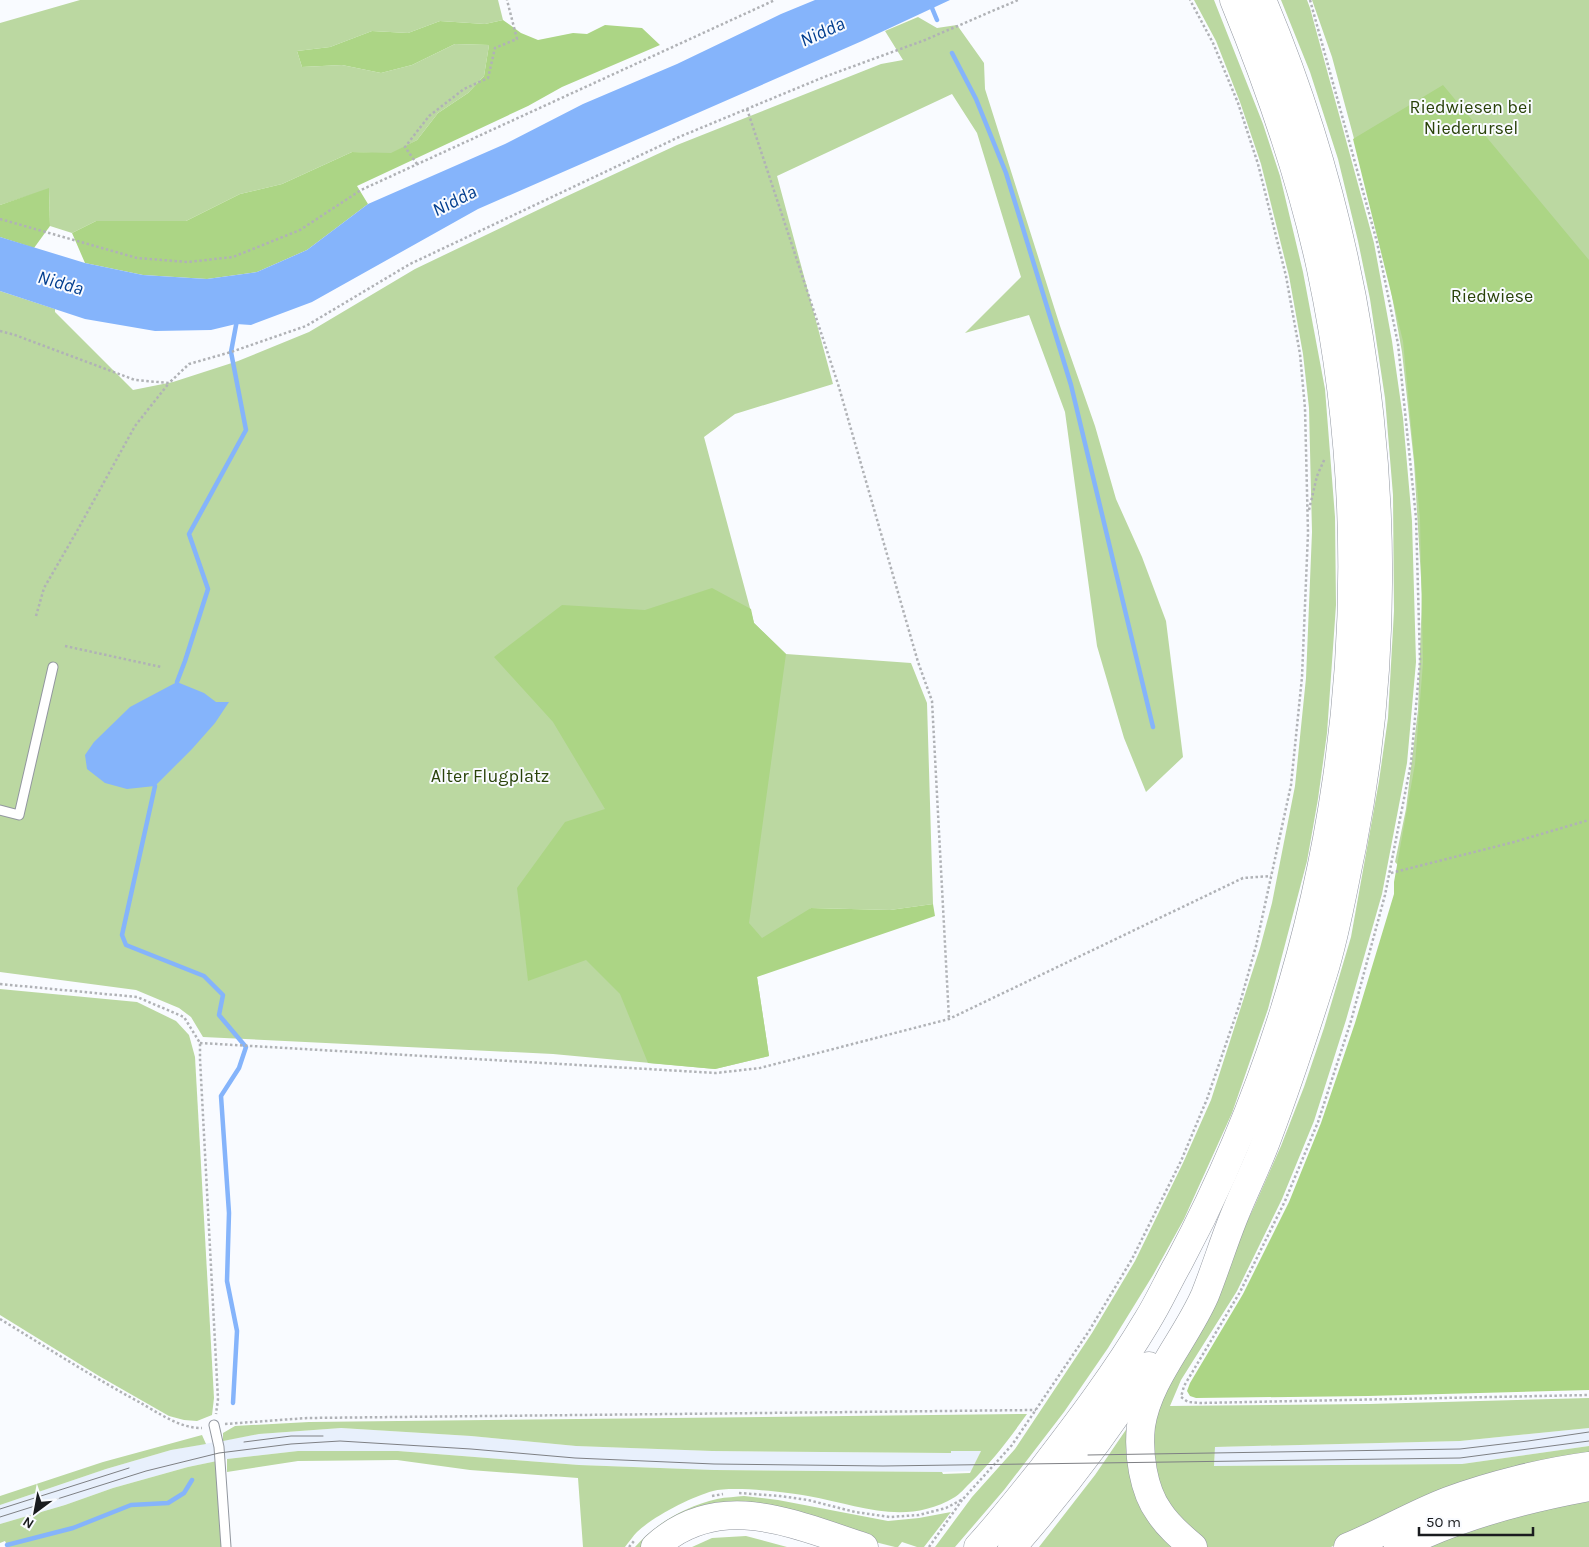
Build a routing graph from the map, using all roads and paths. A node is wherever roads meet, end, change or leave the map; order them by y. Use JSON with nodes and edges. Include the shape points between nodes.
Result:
{"nodes":[{"id":1,"x":507,"y":0,"type":"edge"},
{"id":2,"x":775,"y":0,"type":"edge"},
{"id":3,"x":1018,"y":0,"type":"edge"},
{"id":4,"x":1190,"y":0,"type":"edge"},
{"id":5,"x":1234,"y":0,"type":"edge"},
{"id":6,"x":1262,"y":0,"type":"edge"},
{"id":7,"x":747,"y":109,"type":"junction"},
{"id":8,"x":417,"y":164,"type":"junction"},
{"id":9,"x":0,"y":219,"type":"edge"},
{"id":10,"x":0,"y":331,"type":"edge"},
{"id":11,"x":169,"y":383,"type":"junction"},
{"id":12,"x":1329,"y":450,"type":"dead end"},
{"id":13,"x":1308,"y":515,"type":"junction"},
{"id":14,"x":36,"y":616,"type":"dead end"},
{"id":15,"x":65,"y":646,"type":"dead end"},
{"id":16,"x":162,"y":666,"type":"dead end"},
{"id":17,"x":54,"y":667,"type":"dead end"},
{"id":18,"x":0,"y":810,"type":"edge"},
{"id":19,"x":1589,"y":820,"type":"edge"},
{"id":20,"x":1391,"y":873,"type":"dead end"},
{"id":21,"x":1271,"y":876,"type":"junction"},
{"id":22,"x":0,"y":984,"type":"edge"},
{"id":23,"x":950,"y":1020,"type":"junction"},
{"id":24,"x":200,"y":1043,"type":"junction"},
{"id":25,"x":1232,"y":1220,"type":"junction"},
{"id":26,"x":0,"y":1319,"type":"edge"},
{"id":27,"x":1036,"y":1410,"type":"junction"},
{"id":28,"x":214,"y":1425,"type":"junction"},
{"id":29,"x":1589,"y":1466,"type":"edge"},
{"id":30,"x":1589,"y":1487,"type":"edge"},
{"id":31,"x":735,"y":1493,"type":"dead end"},
{"id":32,"x":726,"y":1494,"type":"dead end"},
{"id":33,"x":708,"y":1497,"type":"dead end"},
{"id":34,"x":963,"y":1499,"type":"junction"},
{"id":35,"x":645,"y":1544,"type":"edge"},
{"id":36,"x":1358,"y":1544,"type":"edge"},
{"id":37,"x":226,"y":1547,"type":"edge"},
{"id":38,"x":629,"y":1547,"type":"edge"},
{"id":39,"x":681,"y":1547,"type":"edge"},
{"id":40,"x":803,"y":1547,"type":"edge"},
{"id":41,"x":864,"y":1547,"type":"edge"},
{"id":42,"x":928,"y":1547,"type":"edge"},
{"id":43,"x":978,"y":1547,"type":"edge"},
{"id":44,"x":1012,"y":1547,"type":"edge"},
{"id":45,"x":1193,"y":1547,"type":"edge"},
{"id":46,"x":1398,"y":1547,"type":"edge"}],
"edges":[{"from":1,"to":8,"type":"path","via":[[517,39],[494,48],[488,78],[464,90],[429,116],[405,147]]},
{"from":2,"to":8,"type":"path"},
{"from":3,"to":7,"type":"path"},
{"from":4,"to":13,"type":"path","via":[[1213,43],[1238,103],[1258,164],[1286,276],[1304,390]]},
{"from":5,"to":43,"type":"highway","via":[[1275,104],[1297,174],[1321,269],[1341,388],[1348,453],[1352,606],[1344,726],[1334,801],[1323,865],[1284,1015],[1247,1118],[1202,1217],[1149,1318],[1111,1378],[1007,1515]]},
{"from":6,"to":25,"type":"highway","via":[[1322,166],[1346,264],[1366,386],[1373,455],[1378,522],[1378,608],[1370,730],[1360,802],[1328,959],[1289,1080]]},
{"from":7,"to":11,"type":"path","via":[[671,141],[410,264],[306,326],[189,364]]},
{"from":7,"to":23,"type":"path","via":[[838,384],[932,701]]},
{"from":8,"to":9,"type":"path","via":[[361,190],[300,230],[233,257],[188,262],[137,258]]},
{"from":10,"to":11,"type":"path","via":[[135,380]]},
{"from":11,"to":14,"type":"path","via":[[135,426],[44,588]]},
{"from":12,"to":13,"type":"path","via":[[1317,476]]},
{"from":13,"to":21,"type":"path","via":[[1302,677],[1291,785]]},
{"from":15,"to":16,"type":"path"},
{"from":17,"to":18,"type":"lane","via":[[19,814]]},
{"from":19,"to":20,"type":"path"},
{"from":21,"to":23,"type":"path","via":[[1243,878]]},
{"from":21,"to":27,"type":"path","via":[[1240,1003],[1207,1099],[1181,1161],[1132,1260]]},
{"from":22,"to":24,"type":"path","via":[[137,997],[184,1017]]},
{"from":23,"to":24,"type":"path","via":[[760,1068],[716,1073]]},
{"from":24,"to":28,"type":"path","via":[[218,1400]]},
{"from":25,"to":44,"type":"highway","via":[[1173,1328],[1141,1378],[1057,1495]]},
{"from":25,"to":45,"type":"highway","via":[[1204,1298],[1147,1400],[1141,1428],[1140,1457],[1144,1478],[1157,1510]]},
{"from":26,"to":28,"type":"path","via":[[168,1418],[200,1428]]},
{"from":27,"to":28,"type":"path","via":[[306,1418]]},
{"from":27,"to":34,"type":"path","via":[[1012,1445]]},
{"from":28,"to":37,"type":"lane","via":[[219,1446]]},
{"from":29,"to":36,"type":"highway","via":[[1494,1487],[1449,1501]]},
{"from":30,"to":46,"type":"highway","via":[[1516,1503],[1441,1527]]},
{"from":31,"to":34,"type":"path","via":[[789,1497],[890,1517],[919,1515],[946,1508]]},
{"from":32,"to":33,"type":"path"},
{"from":34,"to":42,"type":"path"},
{"from":35,"to":38,"type":"path"},
{"from":35,"to":41,"type":"highway","via":[[690,1523],[744,1514],[770,1518]]},
{"from":39,"to":40,"type":"highway","via":[[713,1533],[738,1531]]}]}
